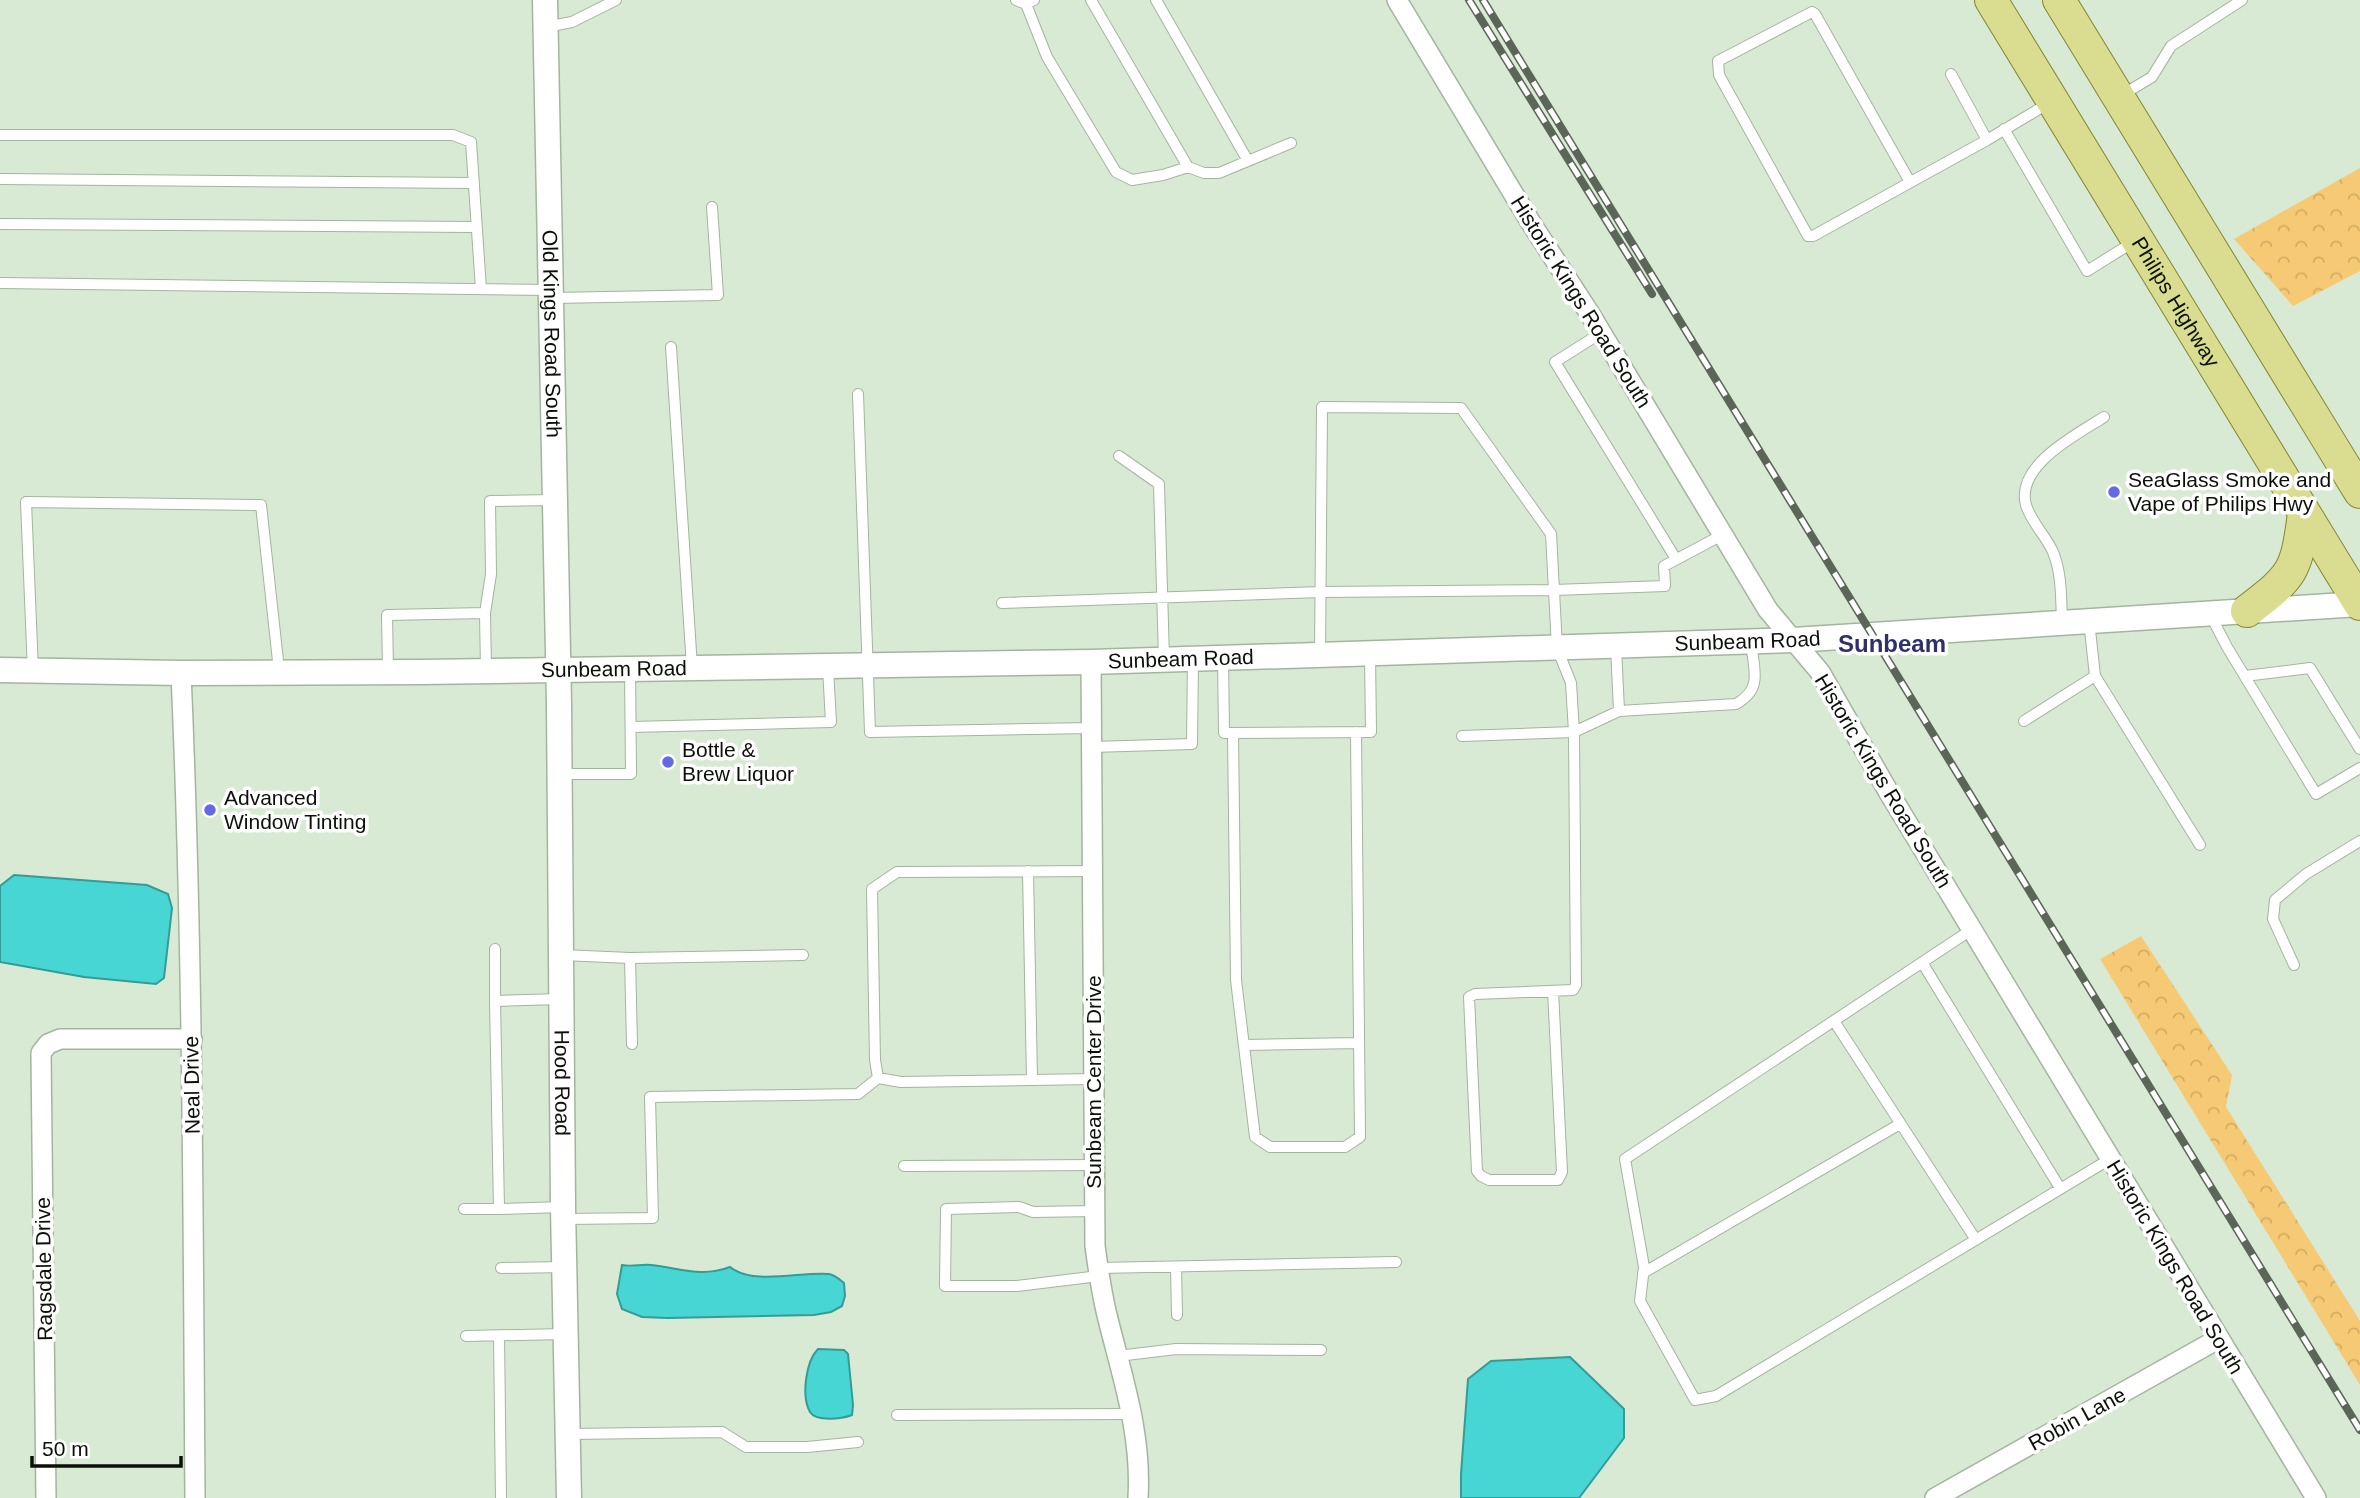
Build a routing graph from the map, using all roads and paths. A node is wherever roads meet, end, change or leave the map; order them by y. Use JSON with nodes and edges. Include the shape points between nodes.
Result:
{"nodes":[{"id":1,"x":545,"y":0,"type":"edge"},
{"id":2,"x":616,"y":0,"type":"edge"},
{"id":3,"x":1091,"y":0,"type":"edge"},
{"id":4,"x":1156,"y":0,"type":"edge"},
{"id":5,"x":1397,"y":0,"type":"edge"},
{"id":6,"x":1991,"y":0,"type":"edge"},
{"id":7,"x":2059,"y":0,"type":"edge"},
{"id":8,"x":2242,"y":0,"type":"edge"},
{"id":9,"x":1025,"y":1,"type":"edge"},
{"id":10,"x":546,"y":27,"type":"junction"},
{"id":11,"x":1951,"y":74,"type":"dead end"},
{"id":12,"x":2119,"y":97,"type":"junction"},
{"id":13,"x":2052,"y":101,"type":"junction"},
{"id":14,"x":2004,"y":130,"type":"junction"},
{"id":15,"x":0,"y":135,"type":"edge"},
{"id":16,"x":1987,"y":140,"type":"junction"},
{"id":17,"x":1291,"y":143,"type":"dead end"},
{"id":18,"x":1248,"y":161,"type":"junction"},
{"id":19,"x":1188,"y":167,"type":"junction"},
{"id":20,"x":0,"y":179,"type":"edge"},
{"id":21,"x":1910,"y":182,"type":"junction"},
{"id":22,"x":474,"y":183,"type":"junction"},
{"id":23,"x":712,"y":207,"type":"dead end"},
{"id":24,"x":0,"y":224,"type":"edge"},
{"id":25,"x":477,"y":227,"type":"junction"},
{"id":26,"x":2137,"y":239,"type":"junction"},
{"id":27,"x":0,"y":283,"type":"edge"},
{"id":28,"x":481,"y":289,"type":"junction"},
{"id":29,"x":551,"y":294,"type":"junction"},
{"id":30,"x":1601,"y":333,"type":"junction"},
{"id":31,"x":671,"y":347,"type":"dead end"},
{"id":32,"x":858,"y":394,"type":"dead end"},
{"id":33,"x":2104,"y":417,"type":"dead end"},
{"id":34,"x":1119,"y":456,"type":"dead end"},
{"id":35,"x":2360,"y":492,"type":"edge"},
{"id":36,"x":554,"y":500,"type":"junction"},
{"id":37,"x":2304,"y":514,"type":"junction"},
{"id":38,"x":1724,"y":534,"type":"junction"},
{"id":39,"x":1676,"y":559,"type":"junction"},
{"id":40,"x":1554,"y":590,"type":"junction"},
{"id":41,"x":1321,"y":592,"type":"junction"},
{"id":42,"x":1161,"y":598,"type":"junction"},
{"id":43,"x":1002,"y":603,"type":"dead end"},
{"id":44,"x":2360,"y":604,"type":"edge"},
{"id":45,"x":2247,"y":611,"type":"junction"},
{"id":46,"x":485,"y":613,"type":"junction"},
{"id":47,"x":2210,"y":613,"type":"junction"},
{"id":48,"x":2089,"y":621,"type":"junction"},
{"id":49,"x":2062,"y":622,"type":"junction"},
{"id":50,"x":1793,"y":640,"type":"junction"},
{"id":51,"x":1751,"y":642,"type":"junction"},
{"id":52,"x":1616,"y":647,"type":"junction"},
{"id":53,"x":1557,"y":648,"type":"junction"},
{"id":54,"x":1370,"y":654,"type":"junction"},
{"id":55,"x":1320,"y":655,"type":"junction"},
{"id":56,"x":1223,"y":658,"type":"junction"},
{"id":57,"x":1193,"y":659,"type":"junction"},
{"id":58,"x":1164,"y":660,"type":"junction"},
{"id":59,"x":1091,"y":662,"type":"junction"},
{"id":60,"x":828,"y":665,"type":"junction"},
{"id":61,"x":868,"y":665,"type":"junction"},
{"id":62,"x":692,"y":667,"type":"junction"},
{"id":63,"x":630,"y":668,"type":"junction"},
{"id":64,"x":557,"y":669,"type":"junction"},
{"id":65,"x":0,"y":670,"type":"edge"},
{"id":66,"x":486,"y":670,"type":"junction"},
{"id":67,"x":33,"y":671,"type":"junction"},
{"id":68,"x":279,"y":672,"type":"junction"},
{"id":69,"x":388,"y":672,"type":"junction"},
{"id":70,"x":181,"y":673,"type":"junction"},
{"id":71,"x":2095,"y":676,"type":"junction"},
{"id":72,"x":2245,"y":676,"type":"junction"},
{"id":73,"x":1619,"y":711,"type":"junction"},
{"id":74,"x":2024,"y":721,"type":"dead end"},
{"id":75,"x":631,"y":727,"type":"junction"},
{"id":76,"x":1356,"y":732,"type":"junction"},
{"id":77,"x":1574,"y":732,"type":"junction"},
{"id":78,"x":1233,"y":733,"type":"junction"},
{"id":79,"x":1462,"y":736,"type":"dead end"},
{"id":80,"x":1092,"y":737,"type":"junction"},
{"id":81,"x":2360,"y":749,"type":"edge"},
{"id":82,"x":2360,"y":768,"type":"edge"},
{"id":83,"x":559,"y":774,"type":"junction"},
{"id":84,"x":2360,"y":841,"type":"edge"},
{"id":85,"x":2200,"y":845,"type":"dead end"},
{"id":86,"x":1028,"y":871,"type":"junction"},
{"id":87,"x":1092,"y":871,"type":"junction"},
{"id":88,"x":1972,"y":930,"type":"junction"},
{"id":89,"x":495,"y":949,"type":"dead end"},
{"id":90,"x":561,"y":955,"type":"junction"},
{"id":91,"x":803,"y":955,"type":"dead end"},
{"id":92,"x":630,"y":958,"type":"junction"},
{"id":93,"x":1923,"y":964,"type":"junction"},
{"id":94,"x":2294,"y":965,"type":"dead end"},
{"id":95,"x":1553,"y":991,"type":"junction"},
{"id":96,"x":562,"y":999,"type":"junction"},
{"id":97,"x":495,"y":1001,"type":"junction"},
{"id":98,"x":1834,"y":1021,"type":"junction"},
{"id":99,"x":192,"y":1039,"type":"junction"},
{"id":100,"x":1359,"y":1043,"type":"junction"},
{"id":101,"x":632,"y":1044,"type":"dead end"},
{"id":102,"x":1244,"y":1045,"type":"junction"},
{"id":103,"x":878,"y":1078,"type":"junction"},
{"id":104,"x":1094,"y":1079,"type":"junction"},
{"id":105,"x":1032,"y":1080,"type":"junction"},
{"id":106,"x":1900,"y":1124,"type":"junction"},
{"id":107,"x":2110,"y":1159,"type":"junction"},
{"id":108,"x":1094,"y":1165,"type":"junction"},
{"id":109,"x":904,"y":1166,"type":"dead end"},
{"id":110,"x":2060,"y":1188,"type":"junction"},
{"id":111,"x":464,"y":1209,"type":"dead end"},
{"id":112,"x":499,"y":1209,"type":"junction"},
{"id":113,"x":1095,"y":1211,"type":"junction"},
{"id":114,"x":564,"y":1213,"type":"junction"},
{"id":115,"x":1976,"y":1240,"type":"junction"},
{"id":116,"x":1396,"y":1262,"type":"dead end"},
{"id":117,"x":1176,"y":1267,"type":"junction"},
{"id":118,"x":501,"y":1268,"type":"dead end"},
{"id":119,"x":565,"y":1268,"type":"junction"},
{"id":120,"x":1099,"y":1272,"type":"junction"},
{"id":121,"x":1643,"y":1273,"type":"junction"},
{"id":122,"x":1177,"y":1315,"type":"dead end"},
{"id":123,"x":566,"y":1334,"type":"junction"},
{"id":124,"x":466,"y":1336,"type":"dead end"},
{"id":125,"x":499,"y":1336,"type":"junction"},
{"id":126,"x":2218,"y":1339,"type":"junction"},
{"id":127,"x":1321,"y":1349,"type":"dead end"},
{"id":128,"x":1118,"y":1356,"type":"junction"},
{"id":129,"x":1133,"y":1413,"type":"junction"},
{"id":130,"x":897,"y":1415,"type":"dead end"},
{"id":131,"x":568,"y":1434,"type":"junction"},
{"id":132,"x":858,"y":1442,"type":"dead end"},
{"id":133,"x":47,"y":1498,"type":"edge"},
{"id":134,"x":195,"y":1498,"type":"edge"},
{"id":135,"x":501,"y":1498,"type":"edge"},
{"id":136,"x":569,"y":1498,"type":"edge"},
{"id":137,"x":1138,"y":1498,"type":"edge"},
{"id":138,"x":1935,"y":1498,"type":"edge"},
{"id":139,"x":2316,"y":1498,"type":"edge"}],
"edges":[{"from":1,"to":10,"type":"street","name":"Old Kings Road South"},
{"from":2,"to":10,"type":"lane","via":[[572,22]]},
{"from":3,"to":19,"type":"lane"},
{"from":4,"to":18,"type":"lane"},
{"from":5,"to":30,"type":"street","name":"Historic Kings Road South"},
{"from":6,"to":13,"type":"main road","name":"Philips Highway"},
{"from":7,"to":12,"type":"main road"},
{"from":8,"to":12,"type":"lane","via":[[2171,46],[2152,77]]},
{"from":9,"to":19,"type":"lane","via":[[1046,57],[1116,172],[1132,180]]},
{"from":10,"to":29,"type":"street","name":"Old Kings Road South"},
{"from":11,"to":16,"type":"lane"},
{"from":12,"to":35,"type":"main road"},
{"from":13,"to":14,"type":"lane"},
{"from":13,"to":26,"type":"main road","name":"Philips Highway"},
{"from":14,"to":16,"type":"lane"},
{"from":14,"to":26,"type":"lane","via":[[2087,271]]},
{"from":15,"to":22,"type":"lane","via":[[453,135],[471,142]]},
{"from":16,"to":21,"type":"lane"},
{"from":17,"to":18,"type":"lane"},
{"from":18,"to":19,"type":"lane","via":[[1219,173]]},
{"from":20,"to":22,"type":"lane"},
{"from":21,"to":21,"type":"lane","via":[[1808,236],[1719,75],[1718,61],[1812,12]]},
{"from":22,"to":25,"type":"lane"},
{"from":23,"to":29,"type":"lane","via":[[718,295]]},
{"from":24,"to":25,"type":"lane"},
{"from":25,"to":28,"type":"lane"},
{"from":26,"to":37,"type":"main road","name":"Philips Highway"},
{"from":27,"to":28,"type":"lane"},
{"from":28,"to":29,"type":"lane"},
{"from":29,"to":36,"type":"street","name":"Old Kings Road South"},
{"from":30,"to":38,"type":"street","name":"Historic Kings Road South"},
{"from":30,"to":39,"type":"lane","via":[[1555,362]]},
{"from":31,"to":62,"type":"lane"},
{"from":32,"to":61,"type":"lane"},
{"from":33,"to":49,"type":"lane","via":[[2047,454],[2029,479],[2026,505],[2053,552],[2060,575]]},
{"from":34,"to":42,"type":"lane","via":[[1159,484]]},
{"from":36,"to":46,"type":"lane","via":[[490,501],[491,574]]},
{"from":36,"to":64,"type":"street","name":"Old Kings Road South"},
{"from":37,"to":44,"type":"main road","name":"Philips Highway"},
{"from":37,"to":45,"type":"main road","via":[[2294,568],[2281,585]]},
{"from":38,"to":39,"type":"lane"},
{"from":38,"to":50,"type":"street","name":"Historic Kings Road South","via":[[1768,610]]},
{"from":39,"to":40,"type":"lane","via":[[1664,566],[1665,586]]},
{"from":40,"to":41,"type":"lane"},
{"from":40,"to":41,"type":"lane","via":[[1551,534],[1461,408],[1322,407]]},
{"from":40,"to":53,"type":"lane"},
{"from":41,"to":42,"type":"lane"},
{"from":41,"to":55,"type":"lane"},
{"from":42,"to":43,"type":"lane"},
{"from":42,"to":58,"type":"lane"},
{"from":44,"to":45,"type":"street","name":"Sunbeam Road"},
{"from":45,"to":47,"type":"street","name":"Sunbeam Road"},
{"from":46,"to":66,"type":"lane"},
{"from":46,"to":69,"type":"lane","via":[[387,615]]},
{"from":47,"to":48,"type":"street","name":"Sunbeam Road"},
{"from":47,"to":72,"type":"lane"},
{"from":48,"to":49,"type":"street","name":"Sunbeam Road"},
{"from":48,"to":71,"type":"lane"},
{"from":49,"to":50,"type":"street","name":"Sunbeam Road"},
{"from":50,"to":51,"type":"street","name":"Sunbeam Road"},
{"from":50,"to":88,"type":"street","name":"Historic Kings Road South","via":[[1819,672]]},
{"from":51,"to":52,"type":"street","name":"Sunbeam Road"},
{"from":51,"to":73,"type":"lane","via":[[1755,688],[1748,698],[1736,704]]},
{"from":52,"to":53,"type":"street","name":"Sunbeam Road"},
{"from":52,"to":73,"type":"lane"},
{"from":53,"to":54,"type":"street","name":"Sunbeam Road"},
{"from":53,"to":77,"type":"lane","via":[[1571,684]]},
{"from":54,"to":55,"type":"street","name":"Sunbeam Road"},
{"from":54,"to":76,"type":"lane","via":[[1371,732]]},
{"from":55,"to":56,"type":"street","name":"Sunbeam Road"},
{"from":56,"to":57,"type":"street","name":"Sunbeam Road"},
{"from":56,"to":78,"type":"lane","via":[[1224,733]]},
{"from":57,"to":58,"type":"street","name":"Sunbeam Road"},
{"from":57,"to":80,"type":"lane","via":[[1192,744]]},
{"from":58,"to":59,"type":"street","name":"Sunbeam Road"},
{"from":59,"to":61,"type":"street","name":"Sunbeam Road"},
{"from":59,"to":80,"type":"street","name":"Sunbeam Center Drive"},
{"from":60,"to":61,"type":"street","name":"Sunbeam Road"},
{"from":60,"to":62,"type":"street","name":"Sunbeam Road"},
{"from":60,"to":75,"type":"lane","via":[[831,722]]},
{"from":61,"to":80,"type":"lane","via":[[870,732]]},
{"from":62,"to":63,"type":"street","name":"Sunbeam Road"},
{"from":63,"to":64,"type":"street","name":"Sunbeam Road"},
{"from":63,"to":75,"type":"lane"},
{"from":64,"to":66,"type":"street","name":"Sunbeam Road"},
{"from":64,"to":83,"type":"street","name":"Hood Road"},
{"from":65,"to":67,"type":"street","name":"Sunbeam Road"},
{"from":66,"to":69,"type":"street","name":"Sunbeam Road"},
{"from":67,"to":68,"type":"lane","via":[[26,502],[261,505]]},
{"from":67,"to":70,"type":"street","name":"Sunbeam Road"},
{"from":68,"to":69,"type":"street","name":"Sunbeam Road"},
{"from":68,"to":70,"type":"street","name":"Sunbeam Road"},
{"from":70,"to":99,"type":"street","name":"Neal Drive"},
{"from":71,"to":74,"type":"lane"},
{"from":71,"to":85,"type":"lane"},
{"from":72,"to":81,"type":"lane","via":[[2310,668]]},
{"from":72,"to":82,"type":"lane","via":[[2316,794]]},
{"from":73,"to":77,"type":"lane"},
{"from":75,"to":83,"type":"lane","via":[[631,774]]},
{"from":76,"to":78,"type":"lane"},
{"from":76,"to":100,"type":"lane"},
{"from":77,"to":79,"type":"lane"},
{"from":77,"to":95,"type":"lane","via":[[1576,985],[1573,990]]},
{"from":78,"to":102,"type":"lane","via":[[1236,980]]},
{"from":80,"to":87,"type":"street","name":"Sunbeam Center Drive"},
{"from":83,"to":90,"type":"street","name":"Hood Road"},
{"from":84,"to":94,"type":"lane","via":[[2274,900],[2273,919]]},
{"from":86,"to":87,"type":"lane"},
{"from":86,"to":103,"type":"lane","via":[[897,872],[872,889]]},
{"from":86,"to":105,"type":"lane"},
{"from":87,"to":104,"type":"street","name":"Sunbeam Center Drive"},
{"from":88,"to":93,"type":"lane"},
{"from":88,"to":107,"type":"street","name":"Historic Kings Road South"},
{"from":89,"to":97,"type":"lane"},
{"from":90,"to":92,"type":"lane"},
{"from":90,"to":96,"type":"street","name":"Hood Road"},
{"from":91,"to":92,"type":"lane"},
{"from":92,"to":101,"type":"lane"},
{"from":93,"to":98,"type":"lane"},
{"from":93,"to":110,"type":"lane"},
{"from":95,"to":95,"type":"lane","via":[[1469,997],[1477,1171],[1489,1180],[1558,1180],[1562,1172]]},
{"from":96,"to":97,"type":"lane"},
{"from":96,"to":114,"type":"street","name":"Hood Road"},
{"from":97,"to":112,"type":"lane"},
{"from":98,"to":106,"type":"lane"},
{"from":98,"to":121,"type":"lane","via":[[1625,1159]]},
{"from":99,"to":133,"type":"street","name":"Ragsdale Drive","via":[[60,1039],[41,1053]]},
{"from":99,"to":134,"type":"street","name":"Neal Drive"},
{"from":100,"to":102,"type":"lane"},
{"from":100,"to":102,"type":"lane","via":[[1360,1137],[1345,1147],[1269,1147],[1255,1138]]},
{"from":103,"to":105,"type":"lane","via":[[901,1082]]},
{"from":103,"to":114,"type":"lane","via":[[858,1094],[650,1097],[653,1217]]},
{"from":104,"to":105,"type":"lane"},
{"from":104,"to":108,"type":"street","name":"Sunbeam Center Drive"},
{"from":106,"to":115,"type":"lane"},
{"from":106,"to":121,"type":"lane"},
{"from":107,"to":110,"type":"lane"},
{"from":107,"to":126,"type":"street","name":"Historic Kings Road South"},
{"from":108,"to":109,"type":"lane"},
{"from":108,"to":113,"type":"street","name":"Sunbeam Center Drive"},
{"from":110,"to":115,"type":"lane"},
{"from":111,"to":112,"type":"lane"},
{"from":112,"to":114,"type":"lane"},
{"from":113,"to":120,"type":"street","name":"Sunbeam Center Drive"},
{"from":113,"to":120,"type":"lane","via":[[946,1209],[945,1286],[1017,1286]]},
{"from":114,"to":119,"type":"street","name":"Hood Road"},
{"from":115,"to":121,"type":"lane","via":[[1716,1396],[1695,1400],[1640,1301]]},
{"from":116,"to":117,"type":"lane"},
{"from":117,"to":120,"type":"lane"},
{"from":117,"to":122,"type":"lane"},
{"from":118,"to":119,"type":"lane"},
{"from":119,"to":123,"type":"street","name":"Hood Road"},
{"from":120,"to":128,"type":"street","name":"Sunbeam Center Drive"},
{"from":123,"to":125,"type":"lane"},
{"from":123,"to":131,"type":"street","name":"Hood Road"},
{"from":124,"to":125,"type":"lane"},
{"from":125,"to":135,"type":"lane"},
{"from":126,"to":138,"type":"street","name":"Robin Lane"},
{"from":126,"to":139,"type":"street","name":"Historic Kings Road South"},
{"from":127,"to":128,"type":"lane","via":[[1176,1349]]},
{"from":128,"to":129,"type":"street","name":"Sunbeam Center Drive"},
{"from":129,"to":130,"type":"lane"},
{"from":129,"to":137,"type":"street","name":"Sunbeam Center Drive"},
{"from":131,"to":132,"type":"lane","via":[[722,1432],[746,1447]]},
{"from":131,"to":136,"type":"street","name":"Hood Road"}]}
